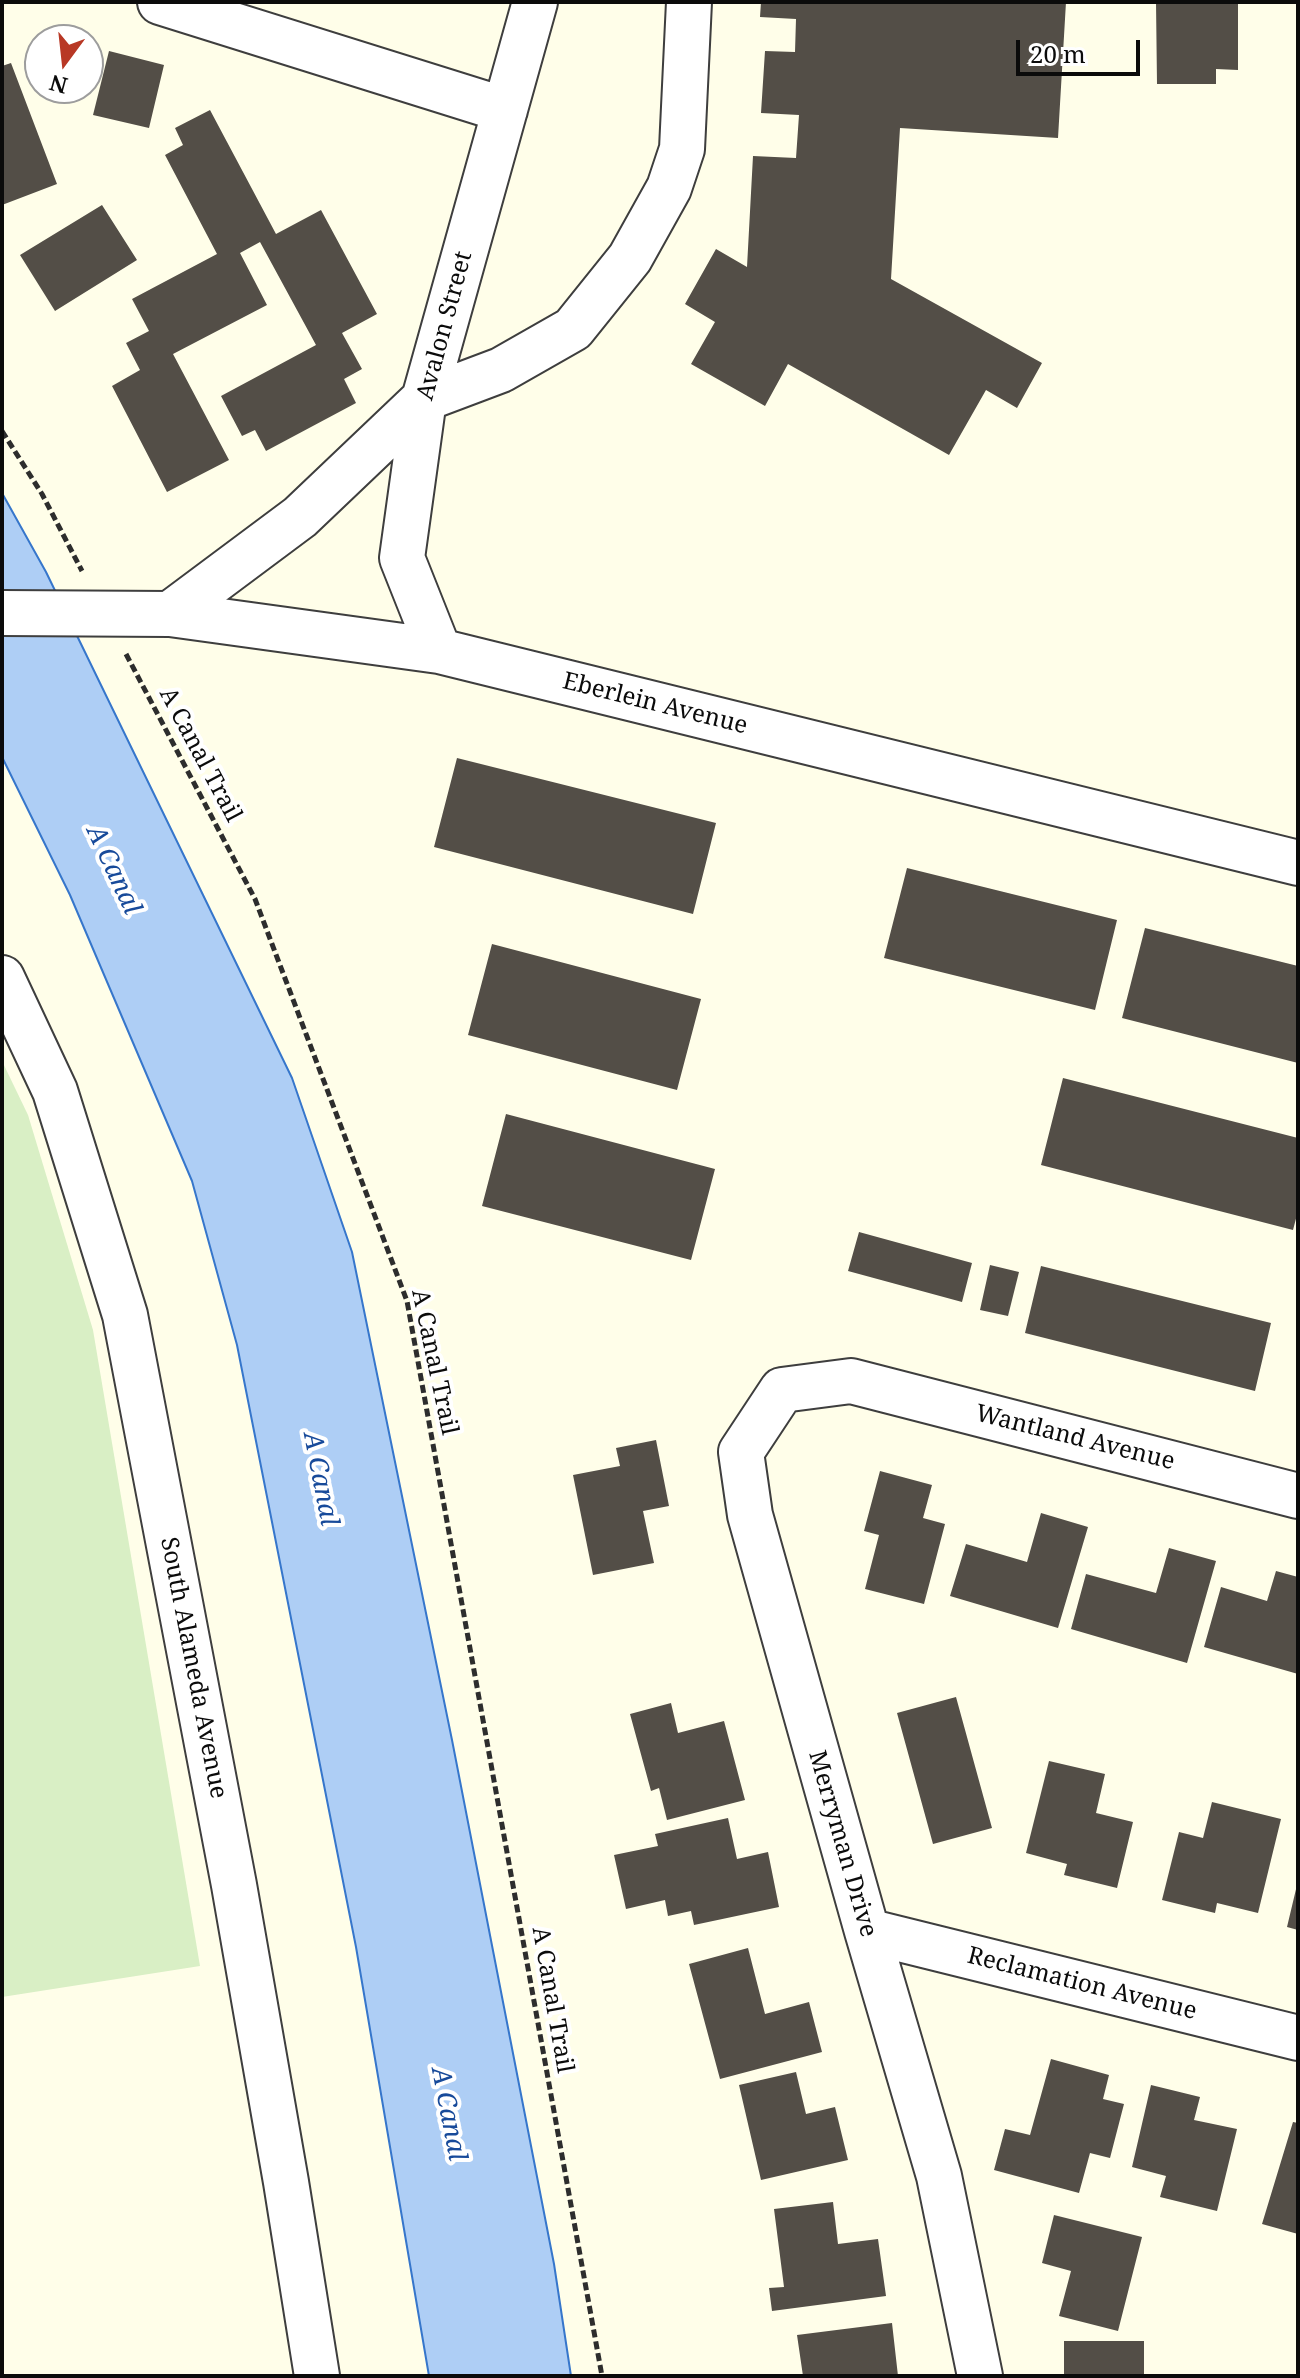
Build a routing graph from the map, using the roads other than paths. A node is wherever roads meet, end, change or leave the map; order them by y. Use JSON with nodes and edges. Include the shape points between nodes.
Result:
{"nodes":[{"id":1,"x":160,"y":2,"type":"edge"},
{"id":2,"x":535,"y":2,"type":"edge"},
{"id":3,"x":689,"y":2,"type":"edge"},
{"id":4,"x":505,"y":110,"type":"junction"},
{"id":5,"x":424,"y":399,"type":"junction"},
{"id":6,"x":2,"y":613,"type":"edge"},
{"id":7,"x":170,"y":614,"type":"junction"},
{"id":8,"x":439,"y":651,"type":"junction"},
{"id":9,"x":1298,"y":863,"type":"edge"},
{"id":10,"x":2,"y":978,"type":"edge"},
{"id":11,"x":851,"y":1381,"type":"joint"},
{"id":12,"x":1298,"y":1496,"type":"edge"},
{"id":13,"x":867,"y":1931,"type":"junction"},
{"id":14,"x":1298,"y":2038,"type":"edge"},
{"id":15,"x":317,"y":2376,"type":"edge"},
{"id":16,"x":980,"y":2376,"type":"edge"}],
"edges":[{"from":1,"to":4,"type":"street"},
{"from":2,"to":4,"type":"street","name":"Avalon Street"},
{"from":3,"to":5,"type":"street","via":[[682,149],[669,188],[630,258],[573,329],[501,370]]},
{"from":4,"to":5,"type":"street","name":"Avalon Street"},
{"from":5,"to":7,"type":"street","via":[[300,517]]},
{"from":5,"to":8,"type":"street","name":"Avalon Street","via":[[402,558]]},
{"from":6,"to":7,"type":"street","name":"Eberlein Avenue"},
{"from":7,"to":8,"type":"street","name":"Eberlein Avenue"},
{"from":8,"to":9,"type":"street","name":"Eberlein Avenue"},
{"from":10,"to":15,"type":"street","name":"South Alameda Avenue","via":[[55,1091],[125,1315],[234,1885]]},
{"from":11,"to":12,"type":"street","name":"Wantland Avenue"},
{"from":11,"to":13,"type":"street","name":"Merryman Drive","via":[[782,1390],[741,1452],[750,1515]]},
{"from":13,"to":14,"type":"street","name":"Reclamation Avenue"},
{"from":13,"to":16,"type":"street","name":"Merryman Drive","via":[[939,2176]]}]}
